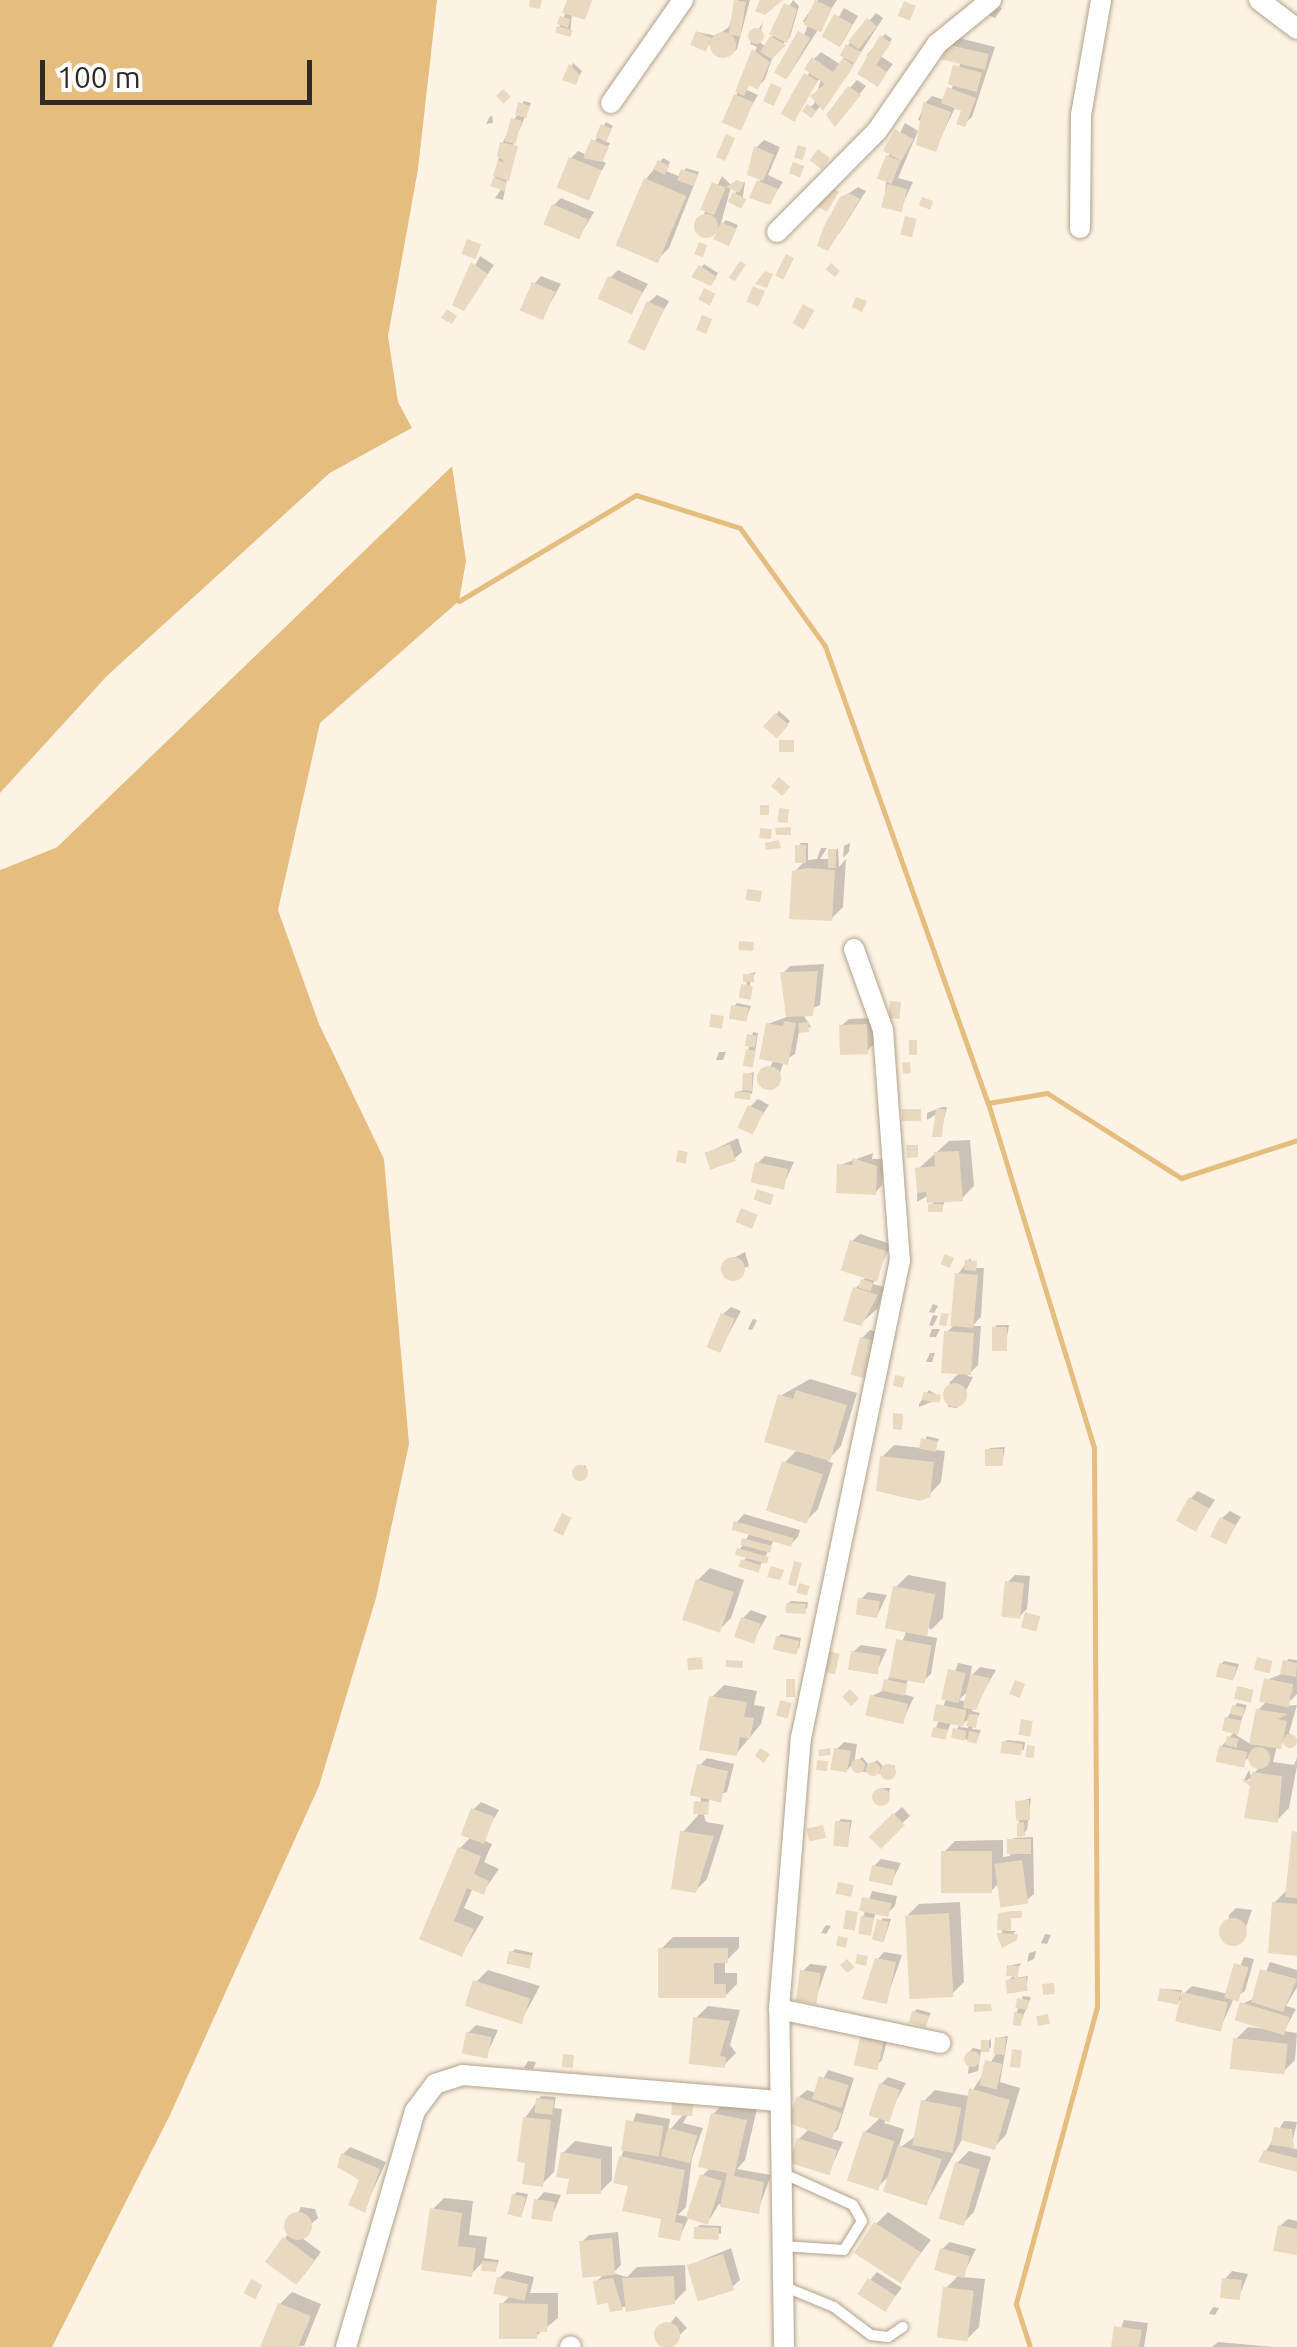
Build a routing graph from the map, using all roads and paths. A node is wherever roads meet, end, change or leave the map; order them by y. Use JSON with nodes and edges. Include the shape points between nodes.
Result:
{"nodes":[{"id":1,"x":682,"y":0,"type":"edge"},
{"id":2,"x":992,"y":0,"type":"edge"},
{"id":3,"x":1101,"y":0,"type":"edge"},
{"id":4,"x":1259,"y":0,"type":"edge"},
{"id":5,"x":1297,"y":29,"type":"edge"},
{"id":6,"x":611,"y":103,"type":"dead end"},
{"id":7,"x":1080,"y":228,"type":"dead end"},
{"id":8,"x":777,"y":232,"type":"dead end"},
{"id":9,"x":854,"y":949,"type":"dead end"},
{"id":10,"x":779,"y":2009,"type":"junction"},
{"id":11,"x":940,"y":2043,"type":"dead end"},
{"id":12,"x":778,"y":2101,"type":"junction"},
{"id":13,"x":778,"y":2172,"type":"junction"},
{"id":14,"x":780,"y":2246,"type":"junction"},
{"id":15,"x":782,"y":2285,"type":"junction"},
{"id":16,"x":903,"y":2327,"type":"dead end"},
{"id":17,"x":346,"y":2347,"type":"edge"},
{"id":18,"x":784,"y":2347,"type":"edge"}],
"edges":[{"from":1,"to":6,"type":"street"},
{"from":2,"to":8,"type":"street","via":[[937,44],[877,132]]},
{"from":3,"to":7,"type":"street","via":[[1081,115]]},
{"from":4,"to":5,"type":"street"},
{"from":9,"to":10,"type":"street","via":[[882,1030],[900,1262],[801,1738]]},
{"from":10,"to":11,"type":"street"},
{"from":10,"to":12,"type":"street"},
{"from":12,"to":13,"type":"street"},
{"from":12,"to":17,"type":"street","via":[[464,2075],[435,2084],[416,2111]]},
{"from":13,"to":14,"type":"street"},
{"from":13,"to":14,"type":"lane","via":[[853,2205],[862,2222],[844,2250]]},
{"from":14,"to":15,"type":"street"},
{"from":15,"to":16,"type":"lane","via":[[834,2307],[871,2335],[888,2337]]},
{"from":15,"to":18,"type":"street"}]}
